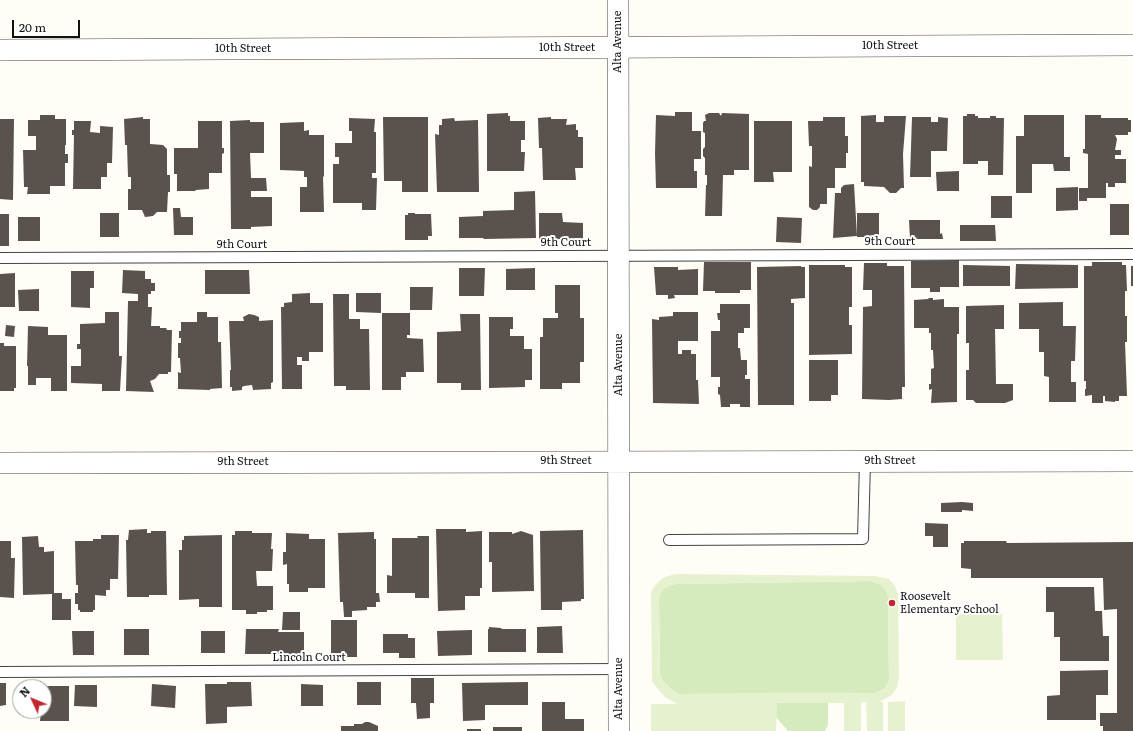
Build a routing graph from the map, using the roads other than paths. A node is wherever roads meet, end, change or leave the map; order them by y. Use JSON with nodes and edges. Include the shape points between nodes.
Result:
{"nodes":[{"id":1,"x":618,"y":0,"type":"edge"},
{"id":2,"x":1133,"y":45,"type":"edge"},
{"id":3,"x":617,"y":47,"type":"junction"},
{"id":4,"x":0,"y":50,"type":"edge"},
{"id":5,"x":1133,"y":254,"type":"edge"},
{"id":6,"x":619,"y":255,"type":"junction"},
{"id":7,"x":0,"y":258,"type":"edge"},
{"id":8,"x":619,"y":461,"type":"junction"},
{"id":9,"x":865,"y":461,"type":"junction"},
{"id":10,"x":1133,"y":461,"type":"edge"},
{"id":11,"x":0,"y":463,"type":"edge"},
{"id":12,"x":669,"y":540,"type":"dead end"},
{"id":13,"x":619,"y":669,"type":"junction"},
{"id":14,"x":0,"y":672,"type":"edge"},
{"id":15,"x":619,"y":731,"type":"edge"}],
"edges":[{"from":1,"to":3,"type":"street","name":"Alta Avenue"},
{"from":2,"to":3,"type":"street","name":"10th Street"},
{"from":3,"to":4,"type":"street","name":"10th Street"},
{"from":3,"to":6,"type":"street","name":"Alta Avenue"},
{"from":5,"to":6,"type":"lane","name":"9th Court"},
{"from":6,"to":7,"type":"lane","name":"9th Court"},
{"from":6,"to":8,"type":"street","name":"Alta Avenue"},
{"from":8,"to":9,"type":"street","name":"9th Street"},
{"from":8,"to":11,"type":"street","name":"9th Street"},
{"from":8,"to":13,"type":"street","name":"Alta Avenue"},
{"from":9,"to":10,"type":"street","name":"9th Street"},
{"from":9,"to":12,"type":"lane","via":[[863,539]]},
{"from":13,"to":14,"type":"lane","name":"Lincoln Court"},
{"from":13,"to":15,"type":"street","name":"Alta Avenue"}]}
